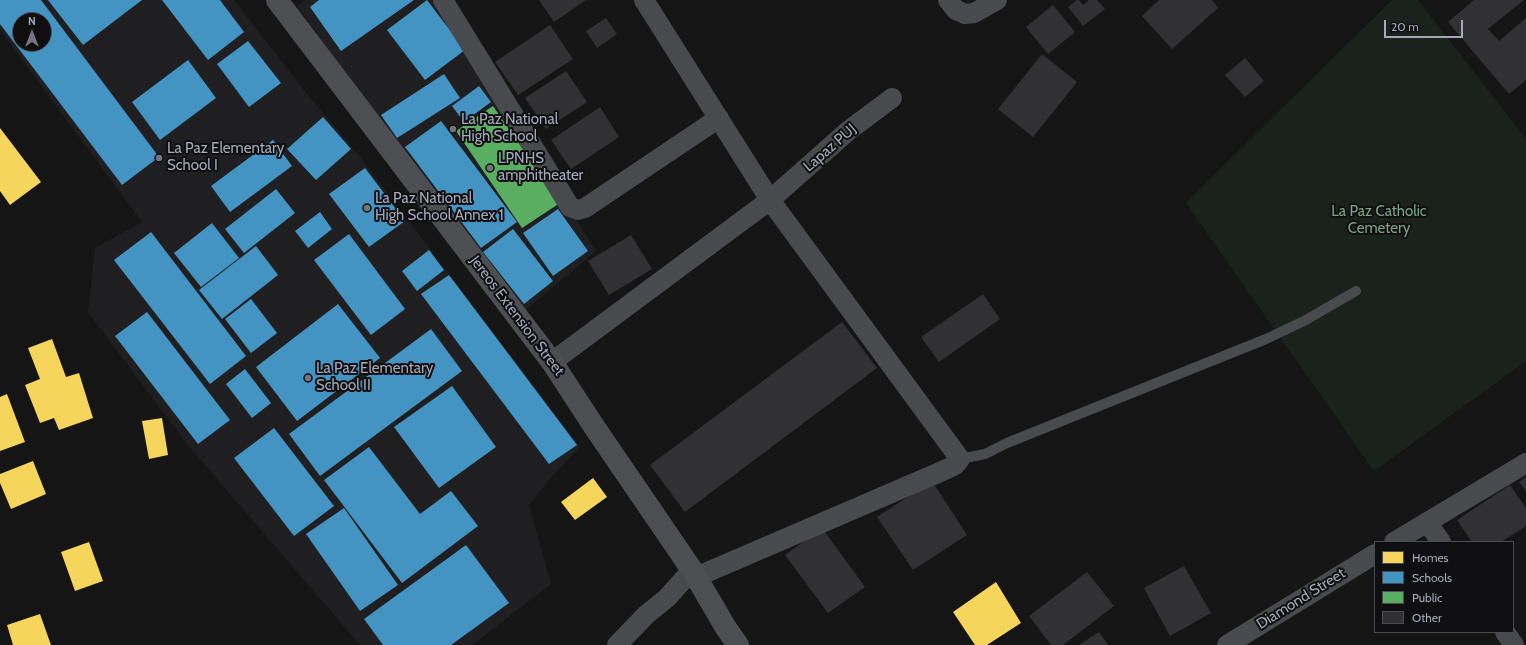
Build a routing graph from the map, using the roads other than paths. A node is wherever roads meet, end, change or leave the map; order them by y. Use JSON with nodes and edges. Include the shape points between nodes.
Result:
{"nodes":[{"id":1,"x":279,"y":0,"type":"edge"},
{"id":2,"x":443,"y":0,"type":"edge"},
{"id":3,"x":644,"y":0,"type":"edge"},
{"id":4,"x":948,"y":0,"type":"edge"},
{"id":5,"x":997,"y":0,"type":"edge"},
{"id":6,"x":892,"y":98,"type":"dead end"},
{"id":7,"x":718,"y":118,"type":"junction"},
{"id":8,"x":770,"y":200,"type":"junction"},
{"id":9,"x":1356,"y":291,"type":"dead end"},
{"id":10,"x":552,"y":362,"type":"junction"},
{"id":11,"x":960,"y":459,"type":"junction"},
{"id":12,"x":1526,"y":463,"type":"edge"},
{"id":13,"x":1427,"y":522,"type":"junction"},
{"id":14,"x":1396,"y":541,"type":"edge"},
{"id":15,"x":1440,"y":541,"type":"edge"},
{"id":16,"x":1374,"y":555,"type":"edge"},
{"id":17,"x":694,"y":574,"type":"junction"},
{"id":18,"x":1506,"y":633,"type":"edge"},
{"id":19,"x":617,"y":645,"type":"edge"},
{"id":20,"x":738,"y":645,"type":"edge"},
{"id":21,"x":1227,"y":645,"type":"edge"},
{"id":22,"x":1514,"y":645,"type":"edge"}],
"edges":[{"from":1,"to":10,"type":"street","name":"Jereos Extension Street"},
{"from":2,"to":7,"type":"street","via":[[570,206],[578,210],[585,208]]},
{"from":3,"to":7,"type":"street"},
{"from":4,"to":5,"type":"street","via":[[956,10],[965,14],[974,13]]},
{"from":6,"to":8,"type":"street","name":"Lapaz PUJ","via":[[848,131]]},
{"from":7,"to":8,"type":"street"},
{"from":8,"to":10,"type":"street","name":"Lapaz PUJ"},
{"from":8,"to":11,"type":"street"},
{"from":9,"to":11,"type":"lane","via":[[1266,339],[985,454]]},
{"from":10,"to":17,"type":"street","name":"Jereos Extension Street"},
{"from":11,"to":17,"type":"street","via":[[947,469]]},
{"from":12,"to":13,"type":"street"},
{"from":13,"to":14,"type":"street"},
{"from":13,"to":15,"type":"street"},
{"from":16,"to":21,"type":"street","name":"Diamond Street"},
{"from":17,"to":19,"type":"street","via":[[647,614]]},
{"from":17,"to":20,"type":"street","name":"Jereos Extension Street"},
{"from":18,"to":22,"type":"street"}]}
